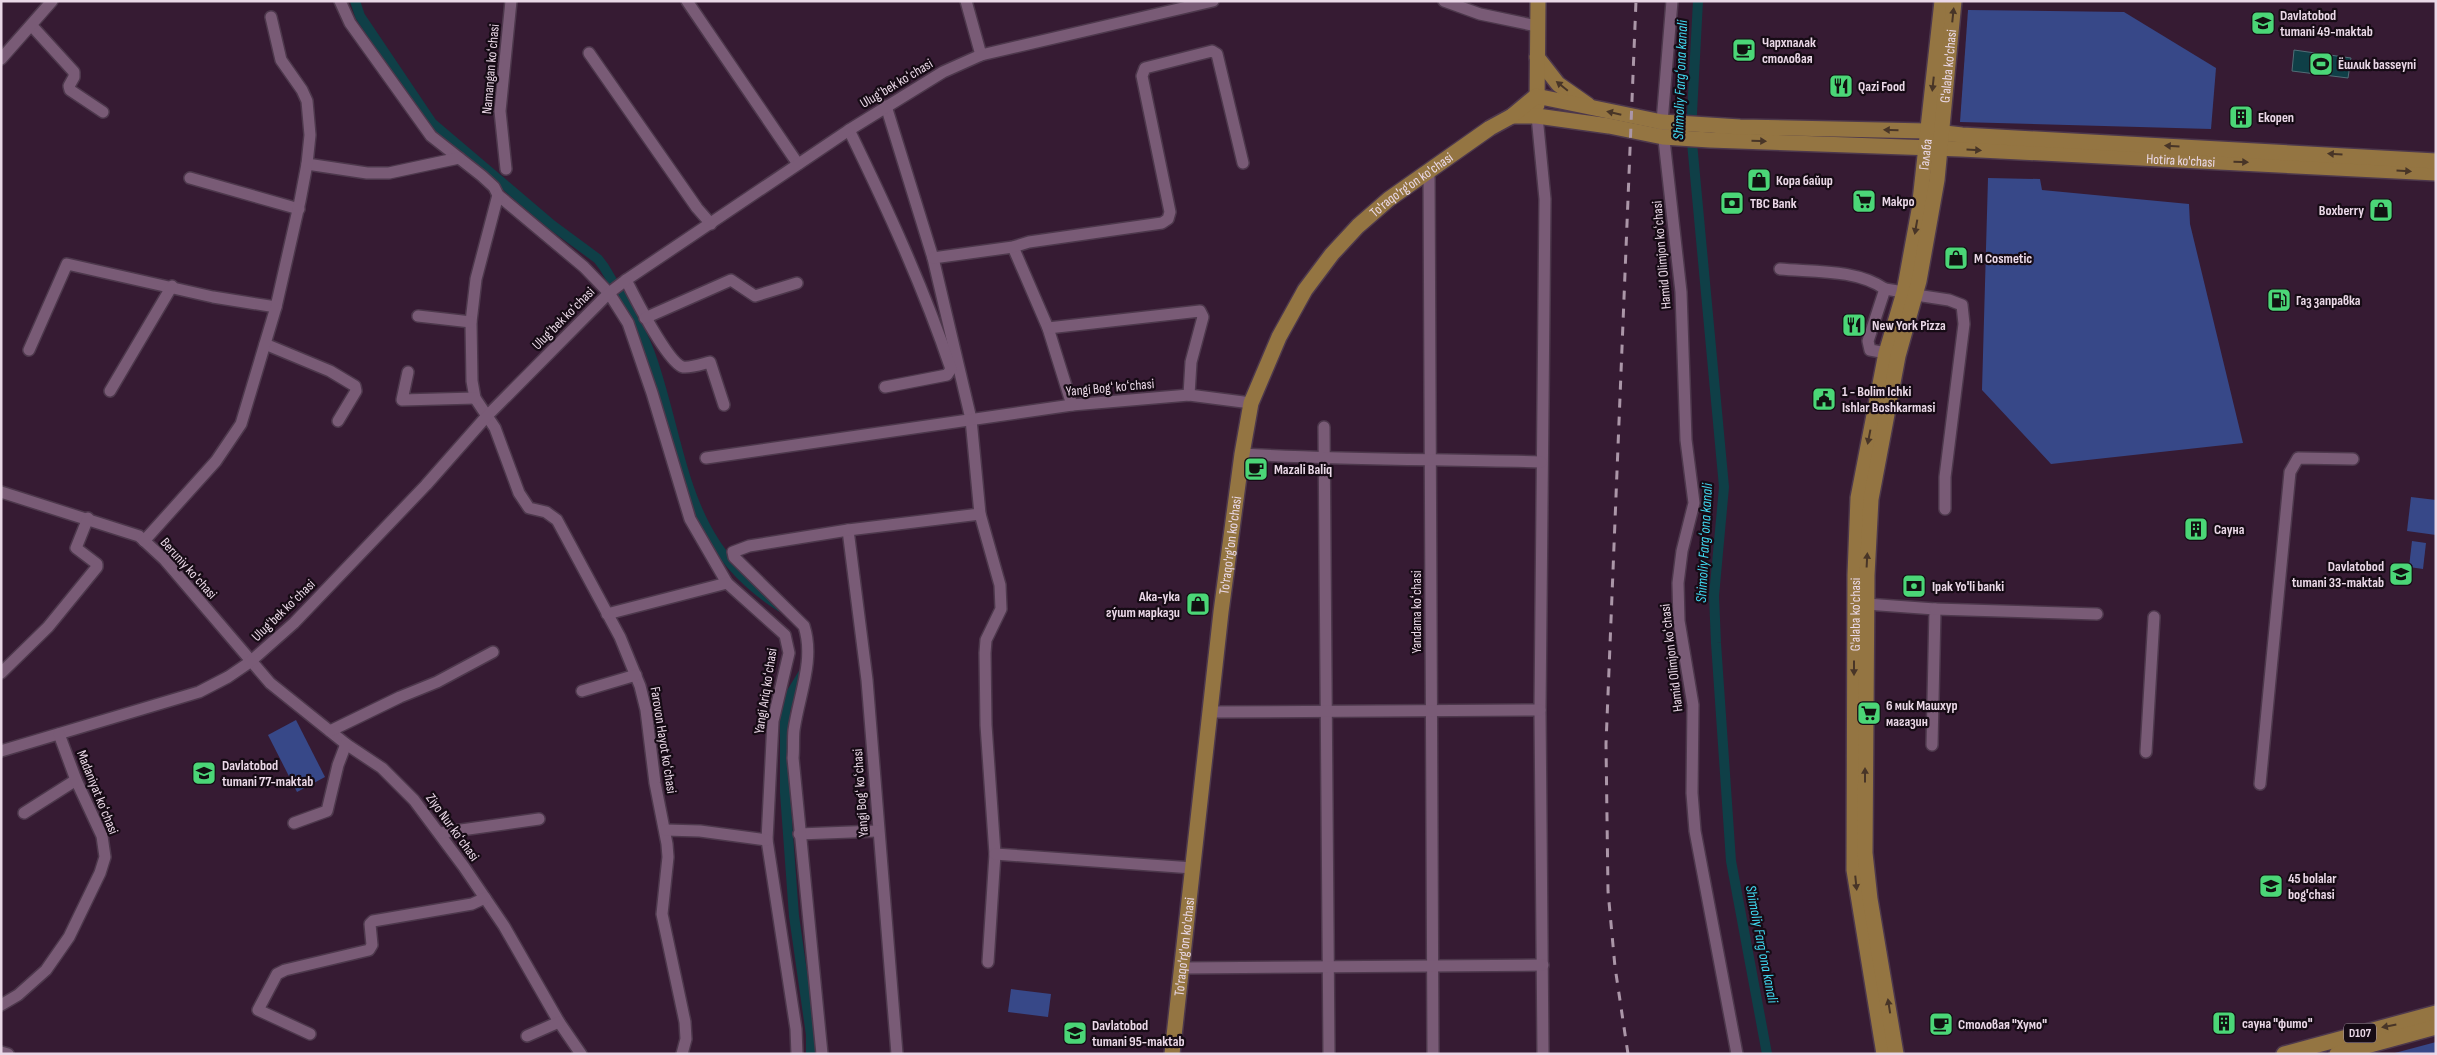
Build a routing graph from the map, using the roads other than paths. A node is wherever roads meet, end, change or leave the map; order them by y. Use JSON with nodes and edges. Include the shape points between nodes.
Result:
{"nodes":[{"id":1,"x":52,"y":1,"type":"edge"},
{"id":2,"x":340,"y":1,"type":"edge"},
{"id":3,"x":511,"y":1,"type":"edge"},
{"id":4,"x":687,"y":1,"type":"edge"},
{"id":5,"x":966,"y":1,"type":"edge"},
{"id":6,"x":1444,"y":1,"type":"edge"},
{"id":7,"x":1538,"y":1,"type":"edge"},
{"id":8,"x":1672,"y":1,"type":"edge"},
{"id":9,"x":1942,"y":1,"type":"edge"},
{"id":10,"x":1954,"y":1,"type":"edge"},
{"id":11,"x":1209,"y":2,"type":"edge"},
{"id":12,"x":271,"y":17,"type":"dead end"},
{"id":13,"x":32,"y":26,"type":"junction"},
{"id":14,"x":1537,"y":26,"type":"junction"},
{"id":15,"x":590,"y":53,"type":"dead end"},
{"id":16,"x":981,"y":55,"type":"junction"},
{"id":17,"x":1537,"y":57,"type":"junction"},
{"id":18,"x":2,"y":58,"type":"edge"},
{"id":19,"x":1536,"y":96,"type":"junction"},
{"id":20,"x":886,"y":106,"type":"junction"},
{"id":21,"x":1593,"y":108,"type":"junction"},
{"id":22,"x":103,"y":112,"type":"dead end"},
{"id":23,"x":1512,"y":116,"type":"junction"},
{"id":24,"x":1537,"y":116,"type":"junction"},
{"id":25,"x":849,"y":130,"type":"junction"},
{"id":26,"x":1663,"y":130,"type":"junction"},
{"id":27,"x":1935,"y":132,"type":"junction"},
{"id":28,"x":1712,"y":133,"type":"junction"},
{"id":29,"x":1926,"y":148,"type":"junction"},
{"id":30,"x":1941,"y":149,"type":"junction"},
{"id":31,"x":458,"y":158,"type":"junction"},
{"id":32,"x":2436,"y":160,"type":"edge"},
{"id":33,"x":1243,"y":163,"type":"dead end"},
{"id":34,"x":308,"y":164,"type":"junction"},
{"id":35,"x":798,"y":164,"type":"junction"},
{"id":36,"x":506,"y":169,"type":"dead end"},
{"id":37,"x":1429,"y":171,"type":"junction"},
{"id":38,"x":2436,"y":174,"type":"edge"},
{"id":39,"x":190,"y":178,"type":"dead end"},
{"id":40,"x":1930,"y":180,"type":"junction"},
{"id":41,"x":498,"y":195,"type":"junction"},
{"id":42,"x":298,"y":209,"type":"junction"},
{"id":43,"x":711,"y":224,"type":"junction"},
{"id":44,"x":1013,"y":248,"type":"junction"},
{"id":45,"x":933,"y":258,"type":"junction"},
{"id":46,"x":1780,"y":269,"type":"dead end"},
{"id":47,"x":626,"y":280,"type":"junction"},
{"id":48,"x":797,"y":283,"type":"dead end"},
{"id":49,"x":172,"y":286,"type":"junction"},
{"id":50,"x":1884,"y":289,"type":"junction"},
{"id":51,"x":609,"y":293,"type":"junction"},
{"id":52,"x":1910,"y":294,"type":"junction"},
{"id":53,"x":276,"y":307,"type":"junction"},
{"id":54,"x":418,"y":316,"type":"dead end"},
{"id":55,"x":645,"y":318,"type":"junction"},
{"id":56,"x":471,"y":322,"type":"junction"},
{"id":57,"x":1048,"y":328,"type":"junction"},
{"id":58,"x":265,"y":344,"type":"junction"},
{"id":59,"x":29,"y":350,"type":"dead end"},
{"id":60,"x":1892,"y":354,"type":"junction"},
{"id":61,"x":408,"y":372,"type":"dead end"},
{"id":62,"x":885,"y":388,"type":"dead end"},
{"id":63,"x":110,"y":391,"type":"dead end"},
{"id":64,"x":1189,"y":395,"type":"junction"},
{"id":65,"x":475,"y":398,"type":"junction"},
{"id":66,"x":1251,"y":403,"type":"junction"},
{"id":67,"x":724,"y":405,"type":"dead end"},
{"id":68,"x":1072,"y":405,"type":"junction"},
{"id":69,"x":486,"y":417,"type":"junction"},
{"id":70,"x":971,"y":419,"type":"junction"},
{"id":71,"x":338,"y":421,"type":"dead end"},
{"id":72,"x":1324,"y":427,"type":"dead end"},
{"id":73,"x":1242,"y":454,"type":"junction"},
{"id":74,"x":706,"y":458,"type":"dead end"},
{"id":75,"x":1431,"y":458,"type":"junction"},
{"id":76,"x":1325,"y":459,"type":"junction"},
{"id":77,"x":2353,"y":459,"type":"dead end"},
{"id":78,"x":1541,"y":462,"type":"junction"},
{"id":79,"x":1,"y":492,"type":"edge"},
{"id":80,"x":1945,"y":509,"type":"dead end"},
{"id":81,"x":980,"y":514,"type":"junction"},
{"id":82,"x":88,"y":518,"type":"junction"},
{"id":83,"x":848,"y":530,"type":"junction"},
{"id":84,"x":144,"y":541,"type":"junction"},
{"id":85,"x":727,"y":583,"type":"junction"},
{"id":86,"x":1866,"y":604,"type":"junction"},
{"id":87,"x":1935,"y":608,"type":"junction"},
{"id":88,"x":607,"y":614,"type":"junction"},
{"id":89,"x":2097,"y":614,"type":"dead end"},
{"id":90,"x":2154,"y":617,"type":"dead end"},
{"id":91,"x":494,"y":652,"type":"dead end"},
{"id":92,"x":250,"y":662,"type":"junction"},
{"id":93,"x":1,"y":674,"type":"edge"},
{"id":94,"x":636,"y":675,"type":"junction"},
{"id":95,"x":582,"y":691,"type":"dead end"},
{"id":96,"x":1540,"y":710,"type":"junction"},
{"id":97,"x":1211,"y":712,"type":"junction"},
{"id":98,"x":1431,"y":712,"type":"junction"},
{"id":99,"x":1325,"y":713,"type":"junction"},
{"id":100,"x":330,"y":731,"type":"junction"},
{"id":101,"x":59,"y":734,"type":"junction"},
{"id":102,"x":346,"y":744,"type":"junction"},
{"id":103,"x":1932,"y":745,"type":"dead end"},
{"id":104,"x":1,"y":751,"type":"edge"},
{"id":105,"x":2146,"y":752,"type":"dead end"},
{"id":106,"x":76,"y":780,"type":"junction"},
{"id":107,"x":2260,"y":784,"type":"dead end"},
{"id":108,"x":24,"y":813,"type":"dead end"},
{"id":109,"x":539,"y":819,"type":"dead end"},
{"id":110,"x":294,"y":823,"type":"dead end"},
{"id":111,"x":665,"y":830,"type":"junction"},
{"id":112,"x":877,"y":831,"type":"junction"},
{"id":113,"x":440,"y":833,"type":"junction"},
{"id":114,"x":799,"y":834,"type":"junction"},
{"id":115,"x":767,"y":840,"type":"junction"},
{"id":116,"x":995,"y":854,"type":"junction"},
{"id":117,"x":1193,"y":868,"type":"junction"},
{"id":118,"x":485,"y":898,"type":"junction"},
{"id":119,"x":1872,"y":950,"type":"junction"},
{"id":120,"x":988,"y":962,"type":"dead end"},
{"id":121,"x":1542,"y":965,"type":"junction"},
{"id":122,"x":1329,"y":967,"type":"junction"},
{"id":123,"x":1433,"y":967,"type":"junction"},
{"id":124,"x":1183,"y":968,"type":"junction"},
{"id":125,"x":1,"y":1005,"type":"edge"},
{"id":126,"x":2436,"y":1014,"type":"edge"},
{"id":127,"x":559,"y":1022,"type":"junction"},
{"id":128,"x":2436,"y":1027,"type":"edge"},
{"id":129,"x":310,"y":1034,"type":"dead end"},
{"id":130,"x":527,"y":1036,"type":"dead end"},
{"id":131,"x":1,"y":1052,"type":"edge"},
{"id":132,"x":8,"y":1054,"type":"edge"},
{"id":133,"x":582,"y":1054,"type":"edge"},
{"id":134,"x":682,"y":1054,"type":"edge"},
{"id":135,"x":797,"y":1054,"type":"edge"},
{"id":136,"x":822,"y":1054,"type":"edge"},
{"id":137,"x":897,"y":1054,"type":"edge"},
{"id":138,"x":1172,"y":1054,"type":"edge"},
{"id":139,"x":1329,"y":1054,"type":"edge"},
{"id":140,"x":1434,"y":1054,"type":"edge"},
{"id":141,"x":1543,"y":1054,"type":"edge"},
{"id":142,"x":1737,"y":1054,"type":"edge"},
{"id":143,"x":1884,"y":1054,"type":"edge"},
{"id":144,"x":1896,"y":1054,"type":"edge"},
{"id":145,"x":2284,"y":1054,"type":"edge"},
{"id":146,"x":2337,"y":1054,"type":"edge"}],
"edges":[{"from":1,"to":13,"type":"street"},
{"from":2,"to":31,"type":"street","name":"Yangi Ariq koʻchasi","via":[[350,23],[431,136]]},
{"from":3,"to":36,"type":"street","name":"Namangan koʻchasi","via":[[500,110]]},
{"from":4,"to":35,"type":"street"},
{"from":5,"to":16,"type":"street"},
{"from":6,"to":14,"type":"street","via":[[1480,14]]},
{"from":7,"to":14,"type":"main road"},
{"from":8,"to":26,"type":"street","name":"Hamid Olimjon koʻchasi"},
{"from":9,"to":27,"type":"main road","name":"G'alaba ko'chasi","one_way":true},
{"from":27,"to":10,"type":"main road","name":"G'alaba ko'chasi","one_way":true},
{"from":11,"to":16,"type":"street","name":"Ulugʻbek koʻchasi"},
{"from":12,"to":34,"type":"street","via":[[281,60],[307,102]]},
{"from":13,"to":18,"type":"street"},
{"from":13,"to":22,"type":"street","via":[[74,72],[70,90]]},
{"from":14,"to":17,"type":"main road"},
{"from":15,"to":43,"type":"street"},
{"from":16,"to":20,"type":"street","name":"Ulugʻbek koʻchasi","via":[[943,72]]},
{"from":17,"to":19,"type":"main road"},
{"from":21,"to":17,"type":"main road","one_way":true,"via":[[1558,84]]},
{"from":19,"to":21,"type":"main road"},
{"from":19,"to":23,"type":"main road","name":"To'raqo'rg'on ko'chasi"},
{"from":19,"to":24,"type":"main road"},
{"from":20,"to":25,"type":"street","name":"Ulugʻbek koʻchasi"},
{"from":20,"to":45,"type":"street"},
{"from":26,"to":21,"type":"main road","one_way":true},
{"from":23,"to":24,"type":"main road","name":"To'raqo'rg'on ko'chasi"},
{"from":23,"to":37,"type":"main road","name":"To'raqo'rg'on ko'chasi"},
{"from":24,"to":26,"type":"main road","name":"To'raqo'rg'on ko'chasi"},
{"from":24,"to":78,"type":"street","via":[[1545,200]]},
{"from":25,"to":35,"type":"street","name":"Ulugʻbek koʻchasi"},
{"from":25,"to":62,"type":"street","via":[[912,266],[951,369],[947,375]]},
{"from":26,"to":28,"type":"main road"},
{"from":26,"to":142,"type":"street","name":"Hamid Olimjon koʻchasi","via":[[1681,292],[1686,440],[1694,503],[1678,583],[1679,621],[1693,705],[1695,831]]},
{"from":27,"to":28,"type":"main road","name":"Hotira ko'chasi","one_way":true},
{"from":27,"to":29,"type":"main road","name":"Галаба"},
{"from":27,"to":30,"type":"main road","name":"Галаба"},
{"from":32,"to":27,"type":"main road","name":"Hotira ko'chasi","one_way":true},
{"from":28,"to":29,"type":"main road","name":"Hotira ko'chasi","one_way":true},
{"from":29,"to":30,"type":"main road","name":"Hotira ko'chasi"},
{"from":29,"to":40,"type":"main road","name":"Галаба"},
{"from":30,"to":38,"type":"main road","name":"Hotira ko'chasi","one_way":true,"via":[[2256,162]]},
{"from":30,"to":40,"type":"main road","name":"Галаба"},
{"from":31,"to":34,"type":"street","via":[[389,173]]},
{"from":31,"to":41,"type":"street","name":"Yangi Ariq koʻchasi","via":[[494,187]]},
{"from":33,"to":44,"type":"street","via":[[1217,54],[1212,52],[1145,68],[1142,76],[1170,212],[1168,219],[1028,242]]},
{"from":34,"to":42,"type":"street"},
{"from":35,"to":43,"type":"street","name":"Ulugʻbek koʻchasi"},
{"from":37,"to":66,"type":"main road","name":"To'raqo'rg'on ko'chasi","via":[[1389,199],[1332,254],[1305,290],[1279,337]]},
{"from":37,"to":75,"type":"street","name":"Yandama koʻchasi"},
{"from":39,"to":42,"type":"street"},
{"from":40,"to":52,"type":"main road","name":"G'alaba ko'chasi"},
{"from":41,"to":51,"type":"street","name":"Yangi Ariq koʻchasi","via":[[584,267]]},
{"from":41,"to":56,"type":"street","via":[[476,279]]},
{"from":42,"to":53,"type":"street"},
{"from":43,"to":47,"type":"street","name":"Ulugʻbek koʻchasi"},
{"from":44,"to":45,"type":"street"},
{"from":44,"to":57,"type":"street"},
{"from":45,"to":70,"type":"street"},
{"from":46,"to":50,"type":"street","via":[[1855,276]]},
{"from":47,"to":51,"type":"street","name":"Ulugʻbek koʻchasi"},
{"from":47,"to":55,"type":"street"},
{"from":48,"to":55,"type":"street","via":[[754,296],[731,280]]},
{"from":49,"to":53,"type":"street","via":[[213,297]]},
{"from":49,"to":59,"type":"street","via":[[67,264]]},
{"from":49,"to":63,"type":"street"},
{"from":50,"to":52,"type":"street"},
{"from":50,"to":60,"type":"street","via":[[1867,345],[1870,350]]},
{"from":51,"to":69,"type":"street","name":"Ulugʻbek koʻchasi"},
{"from":51,"to":85,"type":"street","name":"Yangi Ariq koʻchasi","via":[[628,324],[690,519]]},
{"from":52,"to":60,"type":"main road","name":"G'alaba ko'chasi"},
{"from":52,"to":80,"type":"street","via":[[1962,305],[1964,324],[1945,477]]},
{"from":53,"to":58,"type":"street"},
{"from":54,"to":56,"type":"street"},
{"from":55,"to":67,"type":"street","via":[[679,364],[688,367],[710,362]]},
{"from":56,"to":65,"type":"street"},
{"from":57,"to":64,"type":"street","via":[[1200,311],[1204,317],[1191,362]]},
{"from":57,"to":68,"type":"street"},
{"from":58,"to":71,"type":"street","via":[[308,361],[354,386],[356,390]]},
{"from":58,"to":84,"type":"street","via":[[241,424],[216,461]]},
{"from":86,"to":60,"type":"main road","name":"G'alaba ko'chasi","one_way":true,"via":[[1873,480]]},
{"from":60,"to":119,"type":"main road","name":"G'alaba ko'chasi","one_way":true,"via":[[1860,478],[1855,567],[1854,870]]},
{"from":61,"to":65,"type":"street","via":[[402,400]]},
{"from":64,"to":66,"type":"street","name":"Yangi Bogʻ koʻchasi"},
{"from":64,"to":68,"type":"street","name":"Yangi Bogʻ koʻchasi"},
{"from":65,"to":69,"type":"street","name":"Farovon Hayot koʻchasi"},
{"from":66,"to":73,"type":"main road","name":"To'raqo'rg'on ko'chasi"},
{"from":68,"to":70,"type":"street","name":"Yangi Bogʻ koʻchasi"},
{"from":69,"to":88,"type":"street","name":"Farovon Hayot koʻchasi","via":[[495,428],[524,502],[529,508],[546,512],[557,520]]},
{"from":69,"to":92,"type":"street","name":"Ulugʻbek koʻchasi","via":[[294,623]]},
{"from":70,"to":74,"type":"street","name":"Yangi Bogʻ koʻchasi"},
{"from":70,"to":81,"type":"street"},
{"from":72,"to":76,"type":"street"},
{"from":73,"to":76,"type":"street"},
{"from":73,"to":97,"type":"main road","name":"To'raqo'rg'on ko'chasi"},
{"from":75,"to":76,"type":"street"},
{"from":75,"to":78,"type":"street"},
{"from":75,"to":98,"type":"street","name":"Yandama koʻchasi"},
{"from":76,"to":99,"type":"street"},
{"from":77,"to":107,"type":"street","via":[[2298,458],[2290,472]]},
{"from":78,"to":96,"type":"street"},
{"from":79,"to":82,"type":"street","name":"Beruniy koʻchasi"},
{"from":81,"to":83,"type":"street"},
{"from":81,"to":116,"type":"street","via":[[1000,585],[1001,608],[986,640],[985,653],[986,725]]},
{"from":82,"to":84,"type":"street","name":"Beruniy koʻchasi","via":[[128,531]]},
{"from":82,"to":93,"type":"street","via":[[76,548],[97,567],[48,627]]},
{"from":83,"to":112,"type":"street","name":"Yangi Bogʻ koʻchasi","via":[[867,680]]},
{"from":83,"to":114,"type":"street","via":[[749,546],[733,552],[734,557],[804,626],[808,640],[809,654],[794,731]]},
{"from":84,"to":92,"type":"street","name":"Beruniy koʻchasi","via":[[164,559]]},
{"from":85,"to":88,"type":"street"},
{"from":85,"to":115,"type":"street","name":"Yangi Ariq koʻchasi","via":[[778,627],[788,645],[789,653],[773,721]]},
{"from":86,"to":87,"type":"street"},
{"from":119,"to":86,"type":"main road","name":"G'alaba ko'chasi","one_way":true,"via":[[1865,853]]},
{"from":87,"to":89,"type":"street"},
{"from":87,"to":103,"type":"street"},
{"from":88,"to":94,"type":"street","name":"Farovon Hayot koʻchasi"},
{"from":90,"to":105,"type":"street"},
{"from":91,"to":100,"type":"street"},
{"from":92,"to":100,"type":"street","name":"Ziyo Nur koʻchasi","via":[[270,683]]},
{"from":92,"to":101,"type":"street","name":"Ulugʻbek koʻchasi","via":[[228,678],[199,692]]},
{"from":94,"to":95,"type":"street"},
{"from":94,"to":111,"type":"street","name":"Farovon Hayot koʻchasi","via":[[646,710],[655,783]]},
{"from":96,"to":98,"type":"street"},
{"from":96,"to":121,"type":"street"},
{"from":97,"to":99,"type":"street"},
{"from":97,"to":117,"type":"main road","name":"To'raqo'rg'on ko'chasi"},
{"from":98,"to":99,"type":"street"},
{"from":98,"to":123,"type":"street","name":"Yandama koʻchasi"},
{"from":99,"to":122,"type":"street"},
{"from":100,"to":102,"type":"street","name":"Ziyo Nur koʻchasi"},
{"from":101,"to":104,"type":"street","name":"Ulugʻbek koʻchasi"},
{"from":101,"to":106,"type":"street","name":"Madaniyat koʻchasi"},
{"from":102,"to":110,"type":"street","via":[[327,811]]},
{"from":102,"to":113,"type":"street","name":"Ziyo Nur koʻchasi","via":[[382,768],[414,800]]},
{"from":106,"to":108,"type":"street"},
{"from":106,"to":125,"type":"street","name":"Madaniyat koʻchasi","via":[[102,836],[104,857],[100,874],[69,937],[46,970],[18,995]]},
{"from":109,"to":113,"type":"street"},
{"from":111,"to":115,"type":"street"},
{"from":111,"to":134,"type":"street","name":"Farovon Hayot koʻchasi","via":[[668,857],[662,914],[685,1022],[686,1039]]},
{"from":112,"to":114,"type":"street"},
{"from":112,"to":137,"type":"street","name":"Yangi Bogʻ koʻchasi"},
{"from":113,"to":118,"type":"street","name":"Ziyo Nur koʻchasi"},
{"from":114,"to":136,"type":"street"},
{"from":115,"to":135,"type":"street","name":"Yangi Ariq koʻchasi"},
{"from":116,"to":117,"type":"street"},
{"from":116,"to":120,"type":"street"},
{"from":117,"to":124,"type":"main road","name":"To'raqo'rg'on ko'chasi"},
{"from":118,"to":127,"type":"street","name":"Ziyo Nur koʻchasi"},
{"from":118,"to":129,"type":"street","via":[[472,904],[373,921],[370,924],[372,945],[369,950],[277,974],[258,1010]]},
{"from":119,"to":143,"type":"main road","name":"G'alaba ko'chasi"},
{"from":144,"to":119,"type":"main road","name":"G'alaba ko'chasi","one_way":true},
{"from":121,"to":123,"type":"street"},
{"from":121,"to":141,"type":"street"},
{"from":122,"to":123,"type":"street"},
{"from":122,"to":124,"type":"street"},
{"from":122,"to":139,"type":"street"},
{"from":123,"to":140,"type":"street","name":"Yandama koʻchasi"},
{"from":124,"to":138,"type":"main road","name":"To'raqo'rg'on ko'chasi"},
{"from":126,"to":145,"type":"main road","number":"D107","one_way":true},
{"from":127,"to":130,"type":"street"},
{"from":127,"to":133,"type":"street","name":"Ziyo Nur koʻchasi"},
{"from":128,"to":146,"type":"main road","number":"D107"},
{"from":131,"to":132,"type":"street"}]}
